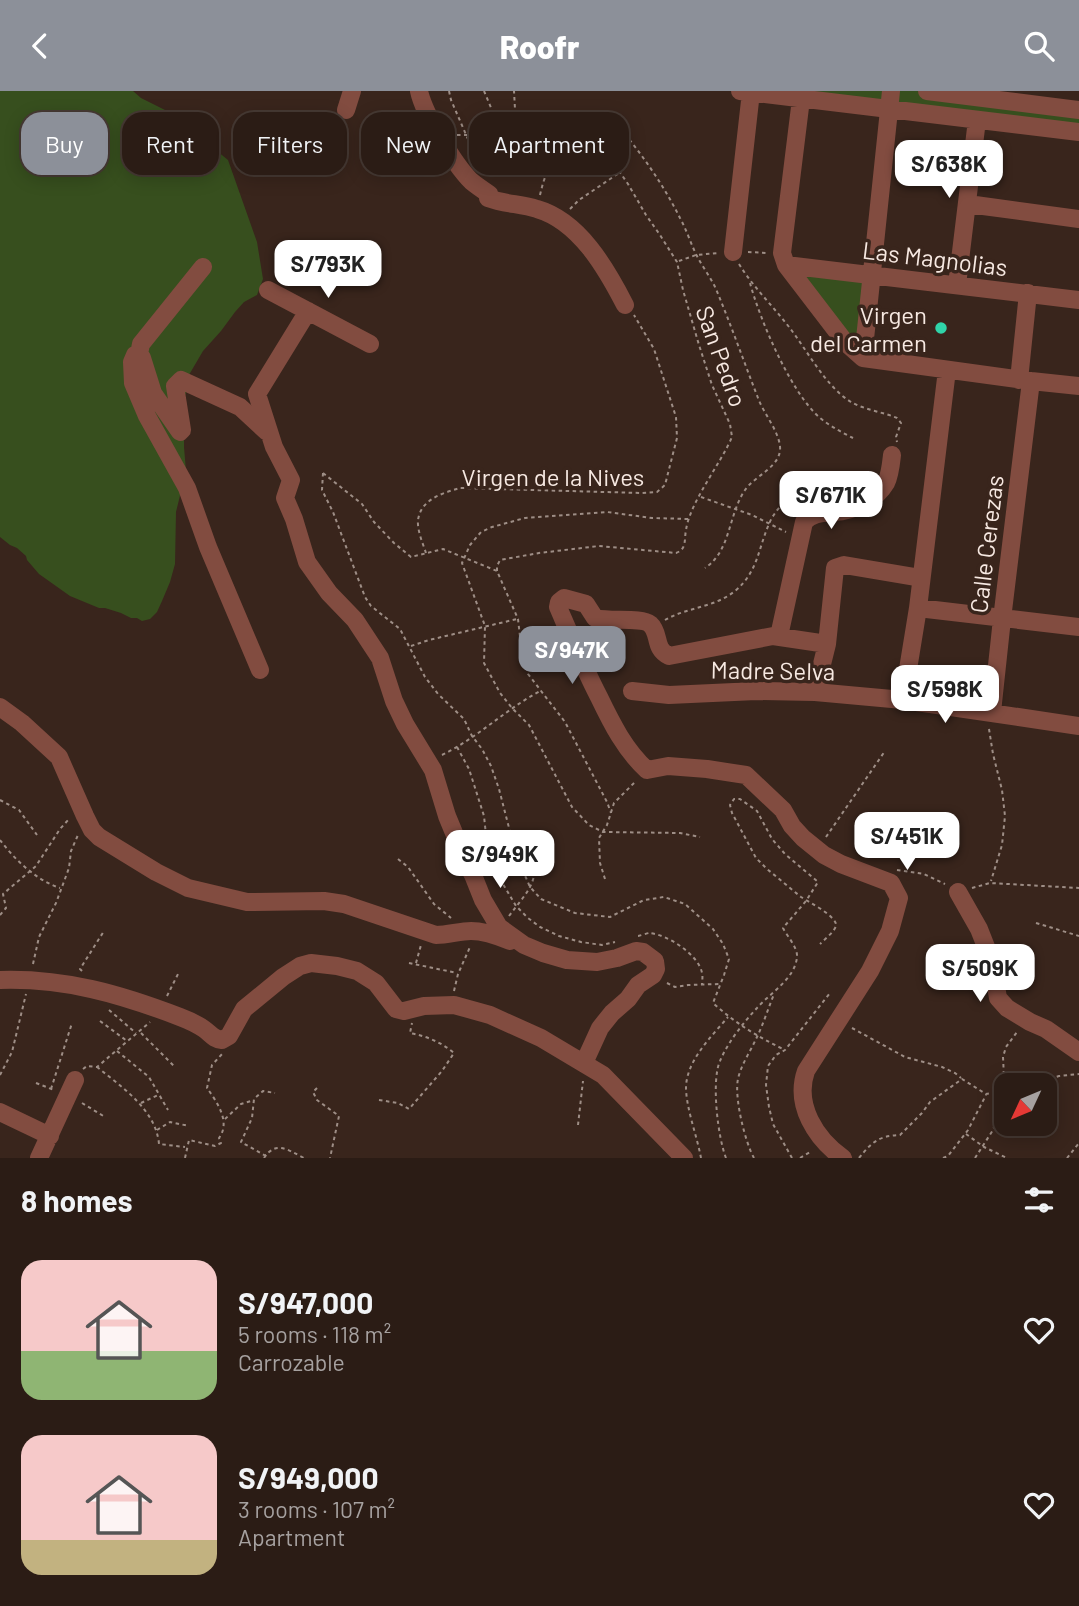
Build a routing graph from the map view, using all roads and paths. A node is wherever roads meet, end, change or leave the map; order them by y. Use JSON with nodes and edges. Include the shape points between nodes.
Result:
{"nodes":[{"id":1,"x":352,"y":91,"type":"edge"},
{"id":2,"x":419,"y":91,"type":"edge"},
{"id":3,"x":449,"y":91,"type":"edge"},
{"id":4,"x":484,"y":91,"type":"edge"},
{"id":5,"x":514,"y":91,"type":"edge"},
{"id":6,"x":927,"y":91,"type":"edge"},
{"id":7,"x":745,"y":92,"type":"edge"},
{"id":8,"x":801,"y":95,"type":"edge"},
{"id":9,"x":890,"y":100,"type":"edge"},
{"id":10,"x":346,"y":110,"type":"dead end"},
{"id":11,"x":1079,"y":110,"type":"edge"},
{"id":12,"x":492,"y":112,"type":"edge"},
{"id":13,"x":517,"y":112,"type":"edge"},
{"id":14,"x":977,"y":120,"type":"junction"},
{"id":15,"x":1079,"y":132,"type":"edge"},
{"id":16,"x":467,"y":135,"type":"joint"},
{"id":17,"x":629,"y":139,"type":"edge"},
{"id":18,"x":469,"y":140,"type":"edge"},
{"id":19,"x":546,"y":175,"type":"edge"},
{"id":20,"x":617,"y":175,"type":"edge"},
{"id":21,"x":621,"y":175,"type":"edge"},
{"id":22,"x":968,"y":204,"type":"junction"},
{"id":23,"x":537,"y":209,"type":"junction"},
{"id":24,"x":561,"y":219,"type":"junction"},
{"id":25,"x":1079,"y":219,"type":"edge"},
{"id":26,"x":733,"y":251,"type":"joint"},
{"id":27,"x":786,"y":265,"type":"junction"},
{"id":28,"x":203,"y":267,"type":"dead end"},
{"id":29,"x":872,"y":275,"type":"junction"},
{"id":30,"x":749,"y":280,"type":"junction"},
{"id":31,"x":957,"y":285,"type":"junction"},
{"id":32,"x":268,"y":290,"type":"dead end"},
{"id":33,"x":1028,"y":293,"type":"junction"},
{"id":34,"x":1079,"y":300,"type":"edge"},
{"id":35,"x":625,"y":305,"type":"joint"},
{"id":36,"x":308,"y":311,"type":"junction"},
{"id":37,"x":370,"y":344,"type":"dead end"},
{"id":38,"x":139,"y":354,"type":"junction"},
{"id":39,"x":863,"y":358,"type":"junction"},
{"id":40,"x":947,"y":370,"type":"junction"},
{"id":41,"x":1025,"y":380,"type":"junction"},
{"id":42,"x":1079,"y":386,"type":"edge"},
{"id":43,"x":270,"y":434,"type":"junction"},
{"id":44,"x":853,"y":438,"type":"dead end"},
{"id":45,"x":892,"y":455,"type":"joint"},
{"id":46,"x":825,"y":480,"type":"dead end"},
{"id":47,"x":700,"y":497,"type":"junction"},
{"id":48,"x":735,"y":510,"type":"junction"},
{"id":49,"x":688,"y":519,"type":"junction"},
{"id":50,"x":769,"y":523,"type":"junction"},
{"id":51,"x":800,"y":536,"type":"junction"},
{"id":52,"x":426,"y":553,"type":"junction"},
{"id":53,"x":465,"y":557,"type":"junction"},
{"id":54,"x":705,"y":568,"type":"dead end"},
{"id":55,"x":497,"y":572,"type":"junction"},
{"id":56,"x":921,"y":578,"type":"junction"},
{"id":57,"x":918,"y":608,"type":"junction"},
{"id":58,"x":1002,"y":618,"type":"junction"},
{"id":59,"x":518,"y":619,"type":"junction"},
{"id":60,"x":485,"y":626,"type":"junction"},
{"id":61,"x":1079,"y":627,"type":"edge"},
{"id":62,"x":653,"y":629,"type":"junction"},
{"id":63,"x":779,"y":636,"type":"junction"},
{"id":64,"x":827,"y":644,"type":"junction"},
{"id":65,"x":410,"y":646,"type":"junction"},
{"id":66,"x":260,"y":670,"type":"dead end"},
{"id":67,"x":541,"y":691,"type":"junction"},
{"id":68,"x":632,"y":691,"type":"dead end"},
{"id":69,"x":816,"y":692,"type":"junction"},
{"id":70,"x":903,"y":700,"type":"junction"},
{"id":71,"x":0,"y":707,"type":"edge"},
{"id":72,"x":512,"y":708,"type":"junction"},
{"id":73,"x":988,"y":712,"type":"junction"},
{"id":74,"x":1079,"y":726,"type":"edge"},
{"id":75,"x":472,"y":736,"type":"junction"},
{"id":76,"x":457,"y":747,"type":"junction"},
{"id":77,"x":885,"y":751,"type":"dead end"},
{"id":78,"x":428,"y":761,"type":"junction"},
{"id":79,"x":647,"y":770,"type":"junction"},
{"id":80,"x":0,"y":800,"type":"edge"},
{"id":81,"x":611,"y":813,"type":"junction"},
{"id":82,"x":69,"y":819,"type":"dead end"},
{"id":83,"x":83,"y":829,"type":"dead end"},
{"id":84,"x":603,"y":832,"type":"junction"},
{"id":85,"x":37,"y":835,"type":"dead end"},
{"id":86,"x":700,"y":837,"type":"dead end"},
{"id":87,"x":0,"y":840,"type":"edge"},
{"id":88,"x":817,"y":849,"type":"junction"},
{"id":89,"x":535,"y":855,"type":"dead end"},
{"id":90,"x":398,"y":859,"type":"dead end"},
{"id":91,"x":30,"y":871,"type":"junction"},
{"id":92,"x":869,"y":874,"type":"junction"},
{"id":93,"x":605,"y":879,"type":"dead end"},
{"id":94,"x":990,"y":883,"type":"junction"},
{"id":95,"x":530,"y":887,"type":"junction"},
{"id":96,"x":61,"y":888,"type":"junction"},
{"id":97,"x":1079,"y":888,"type":"edge"},
{"id":98,"x":0,"y":890,"type":"edge"},
{"id":99,"x":958,"y":892,"type":"junction"},
{"id":100,"x":3,"y":894,"type":"junction"},
{"id":101,"x":806,"y":901,"type":"junction"},
{"id":102,"x":516,"y":906,"type":"junction"},
{"id":103,"x":0,"y":915,"type":"edge"},
{"id":104,"x":1036,"y":923,"type":"dead end"},
{"id":105,"x":499,"y":927,"type":"junction"},
{"id":106,"x":104,"y":931,"type":"dead end"},
{"id":107,"x":472,"y":931,"type":"junction"},
{"id":108,"x":425,"y":932,"type":"junction"},
{"id":109,"x":1079,"y":936,"type":"edge"},
{"id":110,"x":635,"y":937,"type":"dead end"},
{"id":111,"x":621,"y":941,"type":"dead end"},
{"id":112,"x":820,"y":944,"type":"dead end"},
{"id":113,"x":543,"y":953,"type":"junction"},
{"id":114,"x":409,"y":963,"type":"dead end"},
{"id":115,"x":416,"y":964,"type":"junction"},
{"id":116,"x":179,"y":972,"type":"dead end"},
{"id":117,"x":79,"y":974,"type":"dead end"},
{"id":118,"x":458,"y":974,"type":"junction"},
{"id":119,"x":653,"y":975,"type":"junction"},
{"id":120,"x":30,"y":979,"type":"junction"},
{"id":121,"x":0,"y":980,"type":"edge"},
{"id":122,"x":720,"y":984,"type":"junction"},
{"id":123,"x":702,"y":985,"type":"junction"},
{"id":124,"x":775,"y":991,"type":"junction"},
{"id":125,"x":830,"y":993,"type":"dead end"},
{"id":126,"x":450,"y":1006,"type":"junction"},
{"id":127,"x":416,"y":1008,"type":"junction"},
{"id":128,"x":109,"y":1010,"type":"dead end"},
{"id":129,"x":163,"y":1011,"type":"junction"},
{"id":130,"x":728,"y":1017,"type":"junction"},
{"id":131,"x":1026,"y":1019,"type":"junction"},
{"id":132,"x":840,"y":1020,"type":"junction"},
{"id":133,"x":100,"y":1021,"type":"dead end"},
{"id":134,"x":72,"y":1023,"type":"dead end"},
{"id":135,"x":742,"y":1027,"type":"junction"},
{"id":136,"x":138,"y":1033,"type":"junction"},
{"id":137,"x":758,"y":1037,"type":"junction"},
{"id":138,"x":220,"y":1040,"type":"junction"},
{"id":139,"x":127,"y":1042,"type":"junction"},
{"id":140,"x":785,"y":1050,"type":"junction"},
{"id":141,"x":117,"y":1051,"type":"junction"},
{"id":142,"x":1079,"y":1052,"type":"edge"},
{"id":143,"x":584,"y":1063,"type":"junction"},
{"id":144,"x":97,"y":1067,"type":"junction"},
{"id":145,"x":175,"y":1067,"type":"dead end"},
{"id":146,"x":1003,"y":1073,"type":"edge"},
{"id":147,"x":1079,"y":1074,"type":"edge"},
{"id":148,"x":0,"y":1075,"type":"edge"},
{"id":149,"x":1057,"y":1077,"type":"edge"},
{"id":150,"x":962,"y":1079,"type":"junction"},
{"id":151,"x":75,"y":1080,"type":"joint"},
{"id":152,"x":51,"y":1089,"type":"dead end"},
{"id":153,"x":317,"y":1089,"type":"dead end"},
{"id":154,"x":275,"y":1093,"type":"dead end"},
{"id":155,"x":994,"y":1093,"type":"edge"},
{"id":156,"x":986,"y":1094,"type":"junction"},
{"id":157,"x":159,"y":1095,"type":"junction"},
{"id":158,"x":379,"y":1100,"type":"dead end"},
{"id":159,"x":253,"y":1101,"type":"junction"},
{"id":160,"x":140,"y":1104,"type":"junction"},
{"id":161,"x":168,"y":1110,"type":"dead end"},
{"id":162,"x":0,"y":1112,"type":"edge"},
{"id":163,"x":223,"y":1120,"type":"junction"},
{"id":164,"x":578,"y":1125,"type":"dead end"},
{"id":165,"x":189,"y":1126,"type":"dead end"},
{"id":166,"x":994,"y":1128,"type":"edge"},
{"id":167,"x":157,"y":1130,"type":"junction"},
{"id":168,"x":965,"y":1133,"type":"junction"},
{"id":169,"x":50,"y":1136,"type":"junction"},
{"id":170,"x":1079,"y":1143,"type":"edge"},
{"id":171,"x":187,"y":1147,"type":"junction"},
{"id":172,"x":984,"y":1147,"type":"junction"},
{"id":173,"x":265,"y":1157,"type":"edge"},
{"id":174,"x":39,"y":1158,"type":"edge"},
{"id":175,"x":185,"y":1158,"type":"edge"},
{"id":176,"x":304,"y":1158,"type":"edge"},
{"id":177,"x":330,"y":1158,"type":"edge"},
{"id":178,"x":684,"y":1158,"type":"edge"},
{"id":179,"x":701,"y":1158,"type":"edge"},
{"id":180,"x":726,"y":1158,"type":"edge"},
{"id":181,"x":754,"y":1158,"type":"edge"},
{"id":182,"x":792,"y":1158,"type":"edge"},
{"id":183,"x":843,"y":1158,"type":"edge"},
{"id":184,"x":859,"y":1158,"type":"edge"},
{"id":185,"x":943,"y":1158,"type":"edge"},
{"id":186,"x":975,"y":1158,"type":"edge"},
{"id":187,"x":1007,"y":1158,"type":"edge"},
{"id":188,"x":1067,"y":1158,"type":"edge"}],
"edges":[{"from":1,"to":10,"type":"street"},
{"from":2,"to":23,"type":"street","via":[[457,162],[488,198]]},
{"from":3,"to":16,"type":"path"},
{"from":4,"to":12,"type":"path"},
{"from":5,"to":13,"type":"path"},
{"from":6,"to":11,"type":"street"},
{"from":7,"to":8,"type":"street"},
{"from":7,"to":26,"type":"street"},
{"from":8,"to":9,"type":"street"},
{"from":8,"to":27,"type":"street","via":[[782,243]]},
{"from":9,"to":14,"type":"street"},
{"from":9,"to":29,"type":"street"},
{"from":14,"to":15,"type":"street"},
{"from":14,"to":22,"type":"street"},
{"from":16,"to":18,"type":"path"},
{"from":17,"to":48,"type":"path","via":[[682,220],[777,436],[780,449],[775,463],[753,480]]},
{"from":19,"to":23,"type":"path"},
{"from":20,"to":24,"type":"path","via":[[579,200]]},
{"from":21,"to":47,"type":"path","name":"San Pedro","via":[[677,262],[707,372],[730,424],[732,437]]},
{"from":22,"to":25,"type":"street"},
{"from":22,"to":31,"type":"street"},
{"from":23,"to":24,"type":"street"},
{"from":24,"to":35,"type":"street","via":[[601,264]]},
{"from":26,"to":30,"type":"path"},
{"from":27,"to":29,"type":"street","name":"Las Magnolias"},
{"from":27,"to":39,"type":"street","via":[[845,342]]},
{"from":28,"to":38,"type":"street","via":[[141,345]]},
{"from":29,"to":31,"type":"street","name":"Las Magnolias"},
{"from":29,"to":39,"type":"street"},
{"from":30,"to":44,"type":"path","via":[[781,362],[807,404]]},
{"from":30,"to":45,"type":"path","via":[[839,392],[853,403],[897,418],[901,423]]},
{"from":31,"to":33,"type":"street","name":"Las Magnolias"},
{"from":32,"to":36,"type":"street"},
{"from":33,"to":34,"type":"street","name":"Las Magnolias"},
{"from":33,"to":41,"type":"street","name":"Calle Cerezas"},
{"from":35,"to":52,"type":"path","name":"Virgen de la Nives","via":[[654,349],[676,417],[677,438],[664,485],[657,492],[641,493],[460,488],[438,495],[421,510],[417,523]]},
{"from":36,"to":37,"type":"street"},
{"from":36,"to":43,"type":"street","via":[[257,394]]},
{"from":38,"to":43,"type":"street","via":[[153,393],[180,432],[175,386],[181,380],[240,407]]},
{"from":38,"to":66,"type":"street","via":[[132,362],[133,383],[187,488]]},
{"from":39,"to":40,"type":"street"},
{"from":40,"to":41,"type":"street"},
{"from":40,"to":56,"type":"street"},
{"from":41,"to":42,"type":"street"},
{"from":41,"to":58,"type":"street","name":"Calle Cerezas"},
{"from":43,"to":78,"type":"street","via":[[291,480],[285,498],[307,562],[355,619],[380,658],[394,701]]},
{"from":45,"to":51,"type":"street","via":[[887,481],[875,496],[849,509],[808,517]]},
{"from":46,"to":50,"type":"path","via":[[793,491]]},
{"from":47,"to":48,"type":"path"},
{"from":47,"to":49,"type":"path","name":"San Pedro"},
{"from":48,"to":50,"type":"path"},
{"from":48,"to":54,"type":"path","via":[[715,562]]},
{"from":49,"to":53,"type":"path","via":[[607,512],[526,518],[481,531]]},
{"from":49,"to":55,"type":"path","name":"San Pedro","via":[[685,546],[676,553],[583,547],[500,560]]},
{"from":50,"to":51,"type":"path"},
{"from":50,"to":62,"type":"path","via":[[755,566],[734,592],[668,618]]},
{"from":51,"to":63,"type":"street"},
{"from":52,"to":53,"type":"path","via":[[443,549]]},
{"from":52,"to":65,"type":"path","via":[[411,557],[362,504],[323,473],[322,490],[365,597],[400,629]]},
{"from":53,"to":55,"type":"path"},
{"from":53,"to":60,"type":"path","via":[[462,563]]},
{"from":55,"to":59,"type":"path"},
{"from":56,"to":57,"type":"street"},
{"from":56,"to":64,"type":"street","via":[[844,565],[835,568]]},
{"from":57,"to":58,"type":"street"},
{"from":57,"to":70,"type":"street"},
{"from":58,"to":61,"type":"street"},
{"from":58,"to":73,"type":"street","name":"Calle Cerezas"},
{"from":59,"to":60,"type":"path"},
{"from":59,"to":67,"type":"path","via":[[528,674]]},
{"from":60,"to":65,"type":"path"},
{"from":60,"to":72,"type":"path","via":[[484,663]]},
{"from":62,"to":63,"type":"street","via":[[658,646],[669,656]]},
{"from":62,"to":79,"type":"street","via":[[642,621],[595,618],[586,604],[564,598],[559,602],[613,726],[634,759]]},
{"from":63,"to":64,"type":"street"},
{"from":64,"to":69,"type":"street"},
{"from":65,"to":75,"type":"path","via":[[425,677],[464,719]]},
{"from":67,"to":72,"type":"path"},
{"from":67,"to":81,"type":"path","via":[[565,722]]},
{"from":68,"to":69,"type":"street","name":"Madre Selva","via":[[669,695]]},
{"from":69,"to":70,"type":"street","name":"Madre Selva"},
{"from":70,"to":73,"type":"street","name":"Madre Selva"},
{"from":71,"to":108,"type":"street","via":[[56,753],[92,830],[172,880],[247,902],[344,904]]},
{"from":72,"to":75,"type":"path"},
{"from":72,"to":84,"type":"path","via":[[530,725],[572,807]]},
{"from":73,"to":74,"type":"street","name":"Madre Selva"},
{"from":73,"to":94,"type":"path","via":[[1005,815],[1002,845]]},
{"from":75,"to":76,"type":"path"},
{"from":75,"to":95,"type":"path","via":[[491,766],[516,855]]},
{"from":76,"to":78,"type":"path"},
{"from":76,"to":102,"type":"path","via":[[484,816],[488,854]]},
{"from":77,"to":88,"type":"path"},
{"from":78,"to":105,"type":"street","via":[[466,862]]},
{"from":79,"to":81,"type":"path","via":[[614,803]]},
{"from":79,"to":88,"type":"street","via":[[668,766],[746,775]]},
{"from":80,"to":85,"type":"path","via":[[19,810]]},
{"from":81,"to":84,"type":"path"},
{"from":82,"to":91,"type":"path"},
{"from":83,"to":96,"type":"path","via":[[71,851]]},
{"from":84,"to":86,"type":"path"},
{"from":84,"to":93,"type":"path","via":[[600,863]]},
{"from":87,"to":91,"type":"path"},
{"from":88,"to":92,"type":"street"},
{"from":89,"to":95,"type":"path"},
{"from":90,"to":107,"type":"path","via":[[434,904]]},
{"from":91,"to":96,"type":"path"},
{"from":91,"to":100,"type":"path"},
{"from":92,"to":99,"type":"path","via":[[898,870],[923,874]]},
{"from":92,"to":132,"type":"street","via":[[891,883],[899,898],[886,941]]},
{"from":94,"to":97,"type":"path"},
{"from":94,"to":99,"type":"path"},
{"from":95,"to":102,"type":"path"},
{"from":95,"to":122,"type":"path","via":[[541,899],[575,913],[610,917],[643,900],[664,897],[685,904],[723,944],[729,959]]},
{"from":96,"to":120,"type":"path","via":[[39,937]]},
{"from":98,"to":100,"type":"path"},
{"from":99,"to":131,"type":"street","via":[[992,962],[998,999]]},
{"from":100,"to":103,"type":"path","via":[[6,908]]},
{"from":101,"to":101,"type":"path","via":[[818,882],[772,839],[757,811],[734,799],[732,813],[756,857]]},
{"from":101,"to":112,"type":"path","via":[[836,922]]},
{"from":101,"to":124,"type":"path","via":[[783,928],[797,959]]},
{"from":102,"to":105,"type":"path"},
{"from":102,"to":111,"type":"path","via":[[559,936],[602,944]]},
{"from":104,"to":109,"type":"path"},
{"from":105,"to":113,"type":"street"},
{"from":106,"to":117,"type":"path","via":[[80,969],[85,973]]},
{"from":107,"to":108,"type":"street","via":[[449,935]]},
{"from":107,"to":113,"type":"street"},
{"from":107,"to":118,"type":"path"},
{"from":108,"to":115,"type":"path"},
{"from":110,"to":123,"type":"path","via":[[649,933],[691,953],[702,973]]},
{"from":113,"to":119,"type":"street","via":[[597,962],[643,952],[655,961]]},
{"from":114,"to":115,"type":"path"},
{"from":115,"to":118,"type":"path"},
{"from":116,"to":129,"type":"path"},
{"from":118,"to":126,"type":"path"},
{"from":119,"to":123,"type":"path","via":[[676,987]]},
{"from":119,"to":143,"type":"street","via":[[638,985],[600,1028]]},
{"from":120,"to":121,"type":"street"},
{"from":120,"to":129,"type":"street","via":[[88,987]]},
{"from":120,"to":148,"type":"path","via":[[12,1052]]},
{"from":122,"to":123,"type":"path"},
{"from":122,"to":130,"type":"path","via":[[713,1003]]},
{"from":124,"to":135,"type":"path"},
{"from":124,"to":137,"type":"path"},
{"from":125,"to":140,"type":"path"},
{"from":126,"to":127,"type":"street"},
{"from":126,"to":143,"type":"street","via":[[490,1015]]},
{"from":127,"to":138,"type":"street","via":[[396,1009],[376,983],[357,971],[311,963],[283,977],[244,1009],[229,1036]]},
{"from":127,"to":158,"type":"path","via":[[410,1033],[439,1042],[454,1053],[409,1109]]},
{"from":128,"to":136,"type":"path"},
{"from":129,"to":136,"type":"path","via":[[156,1012],[159,1014]]},
{"from":129,"to":138,"type":"street"},
{"from":130,"to":135,"type":"path"},
{"from":130,"to":179,"type":"path","via":[[691,1066],[686,1087]]},
{"from":131,"to":142,"type":"street"},
{"from":131,"to":146,"type":"path","via":[[1006,1047]]},
{"from":132,"to":150,"type":"path","via":[[905,1057],[942,1067]]},
{"from":132,"to":183,"type":"street","via":[[806,1071],[802,1090],[815,1131]]},
{"from":133,"to":139,"type":"path"},
{"from":134,"to":152,"type":"path"},
{"from":135,"to":137,"type":"path"},
{"from":135,"to":180,"type":"path","via":[[718,1064],[718,1123]]},
{"from":136,"to":139,"type":"path"},
{"from":136,"to":145,"type":"path"},
{"from":137,"to":140,"type":"path"},
{"from":137,"to":181,"type":"path","via":[[738,1080],[742,1117]]},
{"from":138,"to":163,"type":"path","via":[[223,1055],[212,1065],[207,1088]]},
{"from":139,"to":141,"type":"path"},
{"from":140,"to":182,"type":"path","via":[[768,1066],[766,1084],[774,1124]]},
{"from":141,"to":144,"type":"path"},
{"from":141,"to":157,"type":"path","via":[[149,1077]]},
{"from":143,"to":164,"type":"path"},
{"from":143,"to":178,"type":"street","via":[[603,1075]]},
{"from":144,"to":151,"type":"path","via":[[84,1067]]},
{"from":144,"to":160,"type":"path"},
{"from":147,"to":149,"type":"path"},
{"from":150,"to":156,"type":"path"},
{"from":150,"to":184,"type":"path","via":[[930,1102],[900,1135],[875,1140]]},
{"from":151,"to":169,"type":"street"},
{"from":153,"to":177,"type":"path","via":[[313,1092],[317,1100],[339,1116]]},
{"from":154,"to":159,"type":"path","via":[[263,1091]]},
{"from":155,"to":156,"type":"path"},
{"from":156,"to":168,"type":"path"},
{"from":157,"to":160,"type":"path"},
{"from":157,"to":161,"type":"path"},
{"from":159,"to":163,"type":"path","via":[[241,1104]]},
{"from":159,"to":173,"type":"path","via":[[252,1118],[241,1142]]},
{"from":160,"to":167,"type":"path"},
{"from":162,"to":169,"type":"street"},
{"from":163,"to":171,"type":"path","via":[[218,1145],[188,1140]]},
{"from":165,"to":167,"type":"path","via":[[170,1122]]},
{"from":166,"to":172,"type":"path"},
{"from":167,"to":171,"type":"path","via":[[159,1144]]},
{"from":168,"to":172,"type":"path"},
{"from":168,"to":185,"type":"path"},
{"from":169,"to":174,"type":"street"},
{"from":170,"to":188,"type":"path"},
{"from":171,"to":175,"type":"path"},
{"from":172,"to":186,"type":"path"},
{"from":172,"to":187,"type":"path"},
{"from":173,"to":176,"type":"path","via":[[274,1148],[282,1148]]}]}
